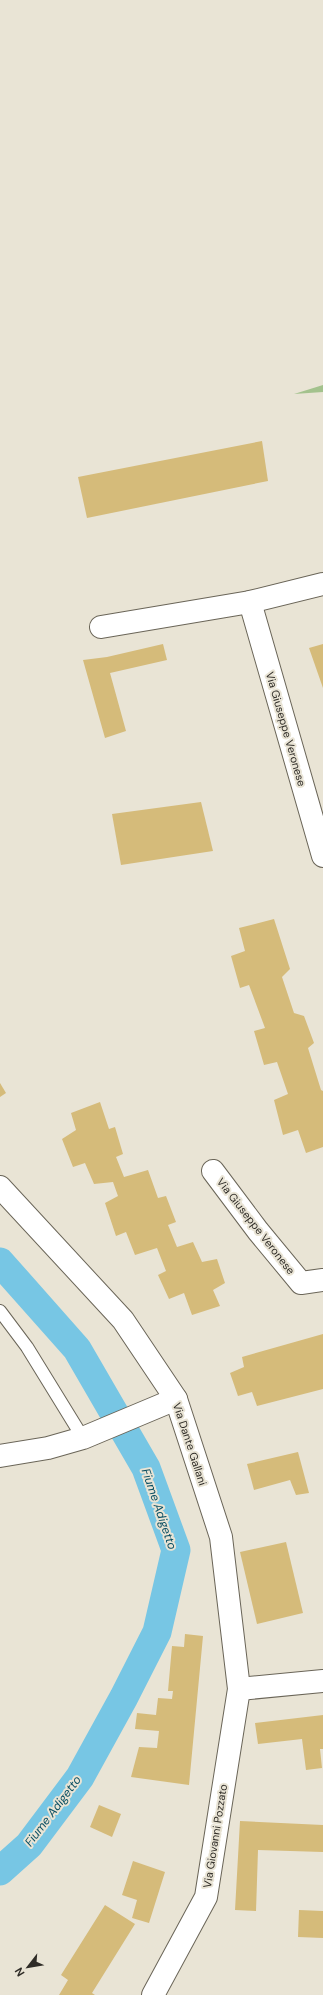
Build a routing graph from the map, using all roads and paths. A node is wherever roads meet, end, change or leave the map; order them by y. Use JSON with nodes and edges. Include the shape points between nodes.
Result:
{"nodes":[{"id":1,"x":323,"y":584,"type":"edge"},
{"id":2,"x":250,"y":602,"type":"junction"},
{"id":3,"x":101,"y":627,"type":"dead end"},
{"id":4,"x":323,"y":856,"type":"edge"},
{"id":5,"x":213,"y":1171,"type":"dead end"},
{"id":6,"x":0,"y":1187,"type":"edge"},
{"id":7,"x":323,"y":1280,"type":"edge"},
{"id":8,"x":0,"y":1311,"type":"edge"},
{"id":9,"x":170,"y":1401,"type":"junction"},
{"id":10,"x":89,"y":1435,"type":"junction"},
{"id":11,"x":0,"y":1456,"type":"edge"},
{"id":12,"x":323,"y":1682,"type":"edge"},
{"id":13,"x":239,"y":1689,"type":"junction"},
{"id":14,"x":152,"y":1995,"type":"edge"}],
"edges":[{"from":1,"to":2,"type":"street"},
{"from":2,"to":3,"type":"street"},
{"from":2,"to":4,"type":"street","name":"Via Giuseppe Veronese"},
{"from":5,"to":7,"type":"street","name":"Via Giuseppe Veronese","via":[[300,1283]]},
{"from":6,"to":9,"type":"street","name":"Via Dante Gallani","via":[[123,1320]]},
{"from":8,"to":10,"type":"lane"},
{"from":9,"to":10,"type":"street"},
{"from":9,"to":13,"type":"street","name":"Via Dante Gallani","via":[[221,1537]]},
{"from":10,"to":11,"type":"street","via":[[48,1448]]},
{"from":12,"to":13,"type":"street"},
{"from":13,"to":14,"type":"street","name":"Via Giovanni Pozzato","via":[[206,1897]]}]}
